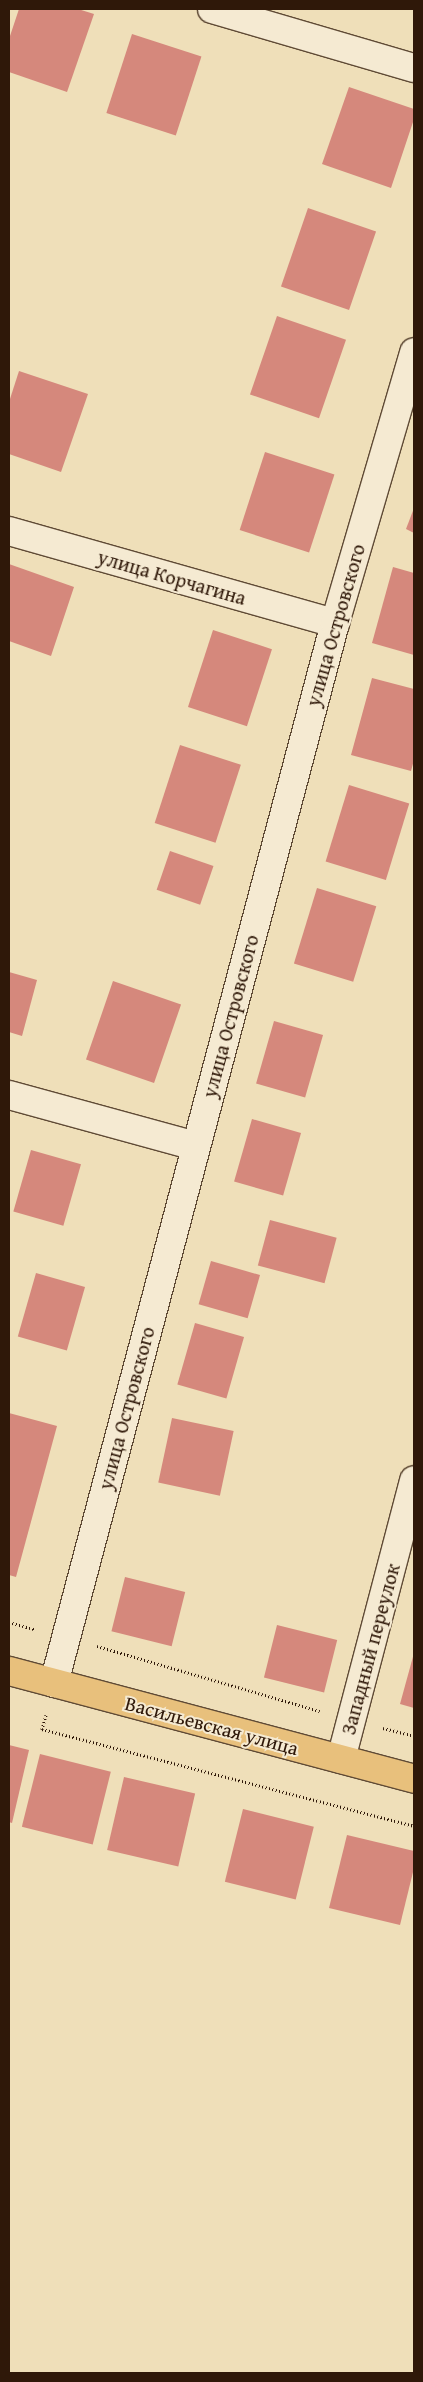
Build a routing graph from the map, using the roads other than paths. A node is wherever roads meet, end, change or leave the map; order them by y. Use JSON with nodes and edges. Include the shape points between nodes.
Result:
{"nodes":[{"id":1,"x":212,"y":9,"type":"edge"},
{"id":2,"x":414,"y":68,"type":"edge"},
{"id":3,"x":414,"y":352,"type":"edge"},
{"id":4,"x":9,"y":532,"type":"edge"},
{"id":5,"x":335,"y":623,"type":"junction"},
{"id":6,"x":9,"y":1095,"type":"edge"},
{"id":7,"x":195,"y":1146,"type":"junction"},
{"id":8,"x":414,"y":1480,"type":"edge"},
{"id":9,"x":9,"y":1671,"type":"edge"},
{"id":10,"x":54,"y":1683,"type":"junction"},
{"id":11,"x":341,"y":1759,"type":"junction"},
{"id":12,"x":414,"y":1779,"type":"edge"}],
"edges":[{"from":1,"to":2,"type":"street"},
{"from":3,"to":5,"type":"street","name":"улица Островского"},
{"from":4,"to":5,"type":"street","name":"улица Корчагина"},
{"from":5,"to":7,"type":"street","name":"улица Островского"},
{"from":6,"to":7,"type":"street"},
{"from":7,"to":10,"type":"street","name":"улица Островского"},
{"from":8,"to":11,"type":"street","name":"Западный переулок"},
{"from":9,"to":10,"type":"main road","name":"Васильевская улица"},
{"from":10,"to":11,"type":"main road","name":"Васильевская улица"},
{"from":11,"to":12,"type":"main road","name":"Васильевская улица"}]}
